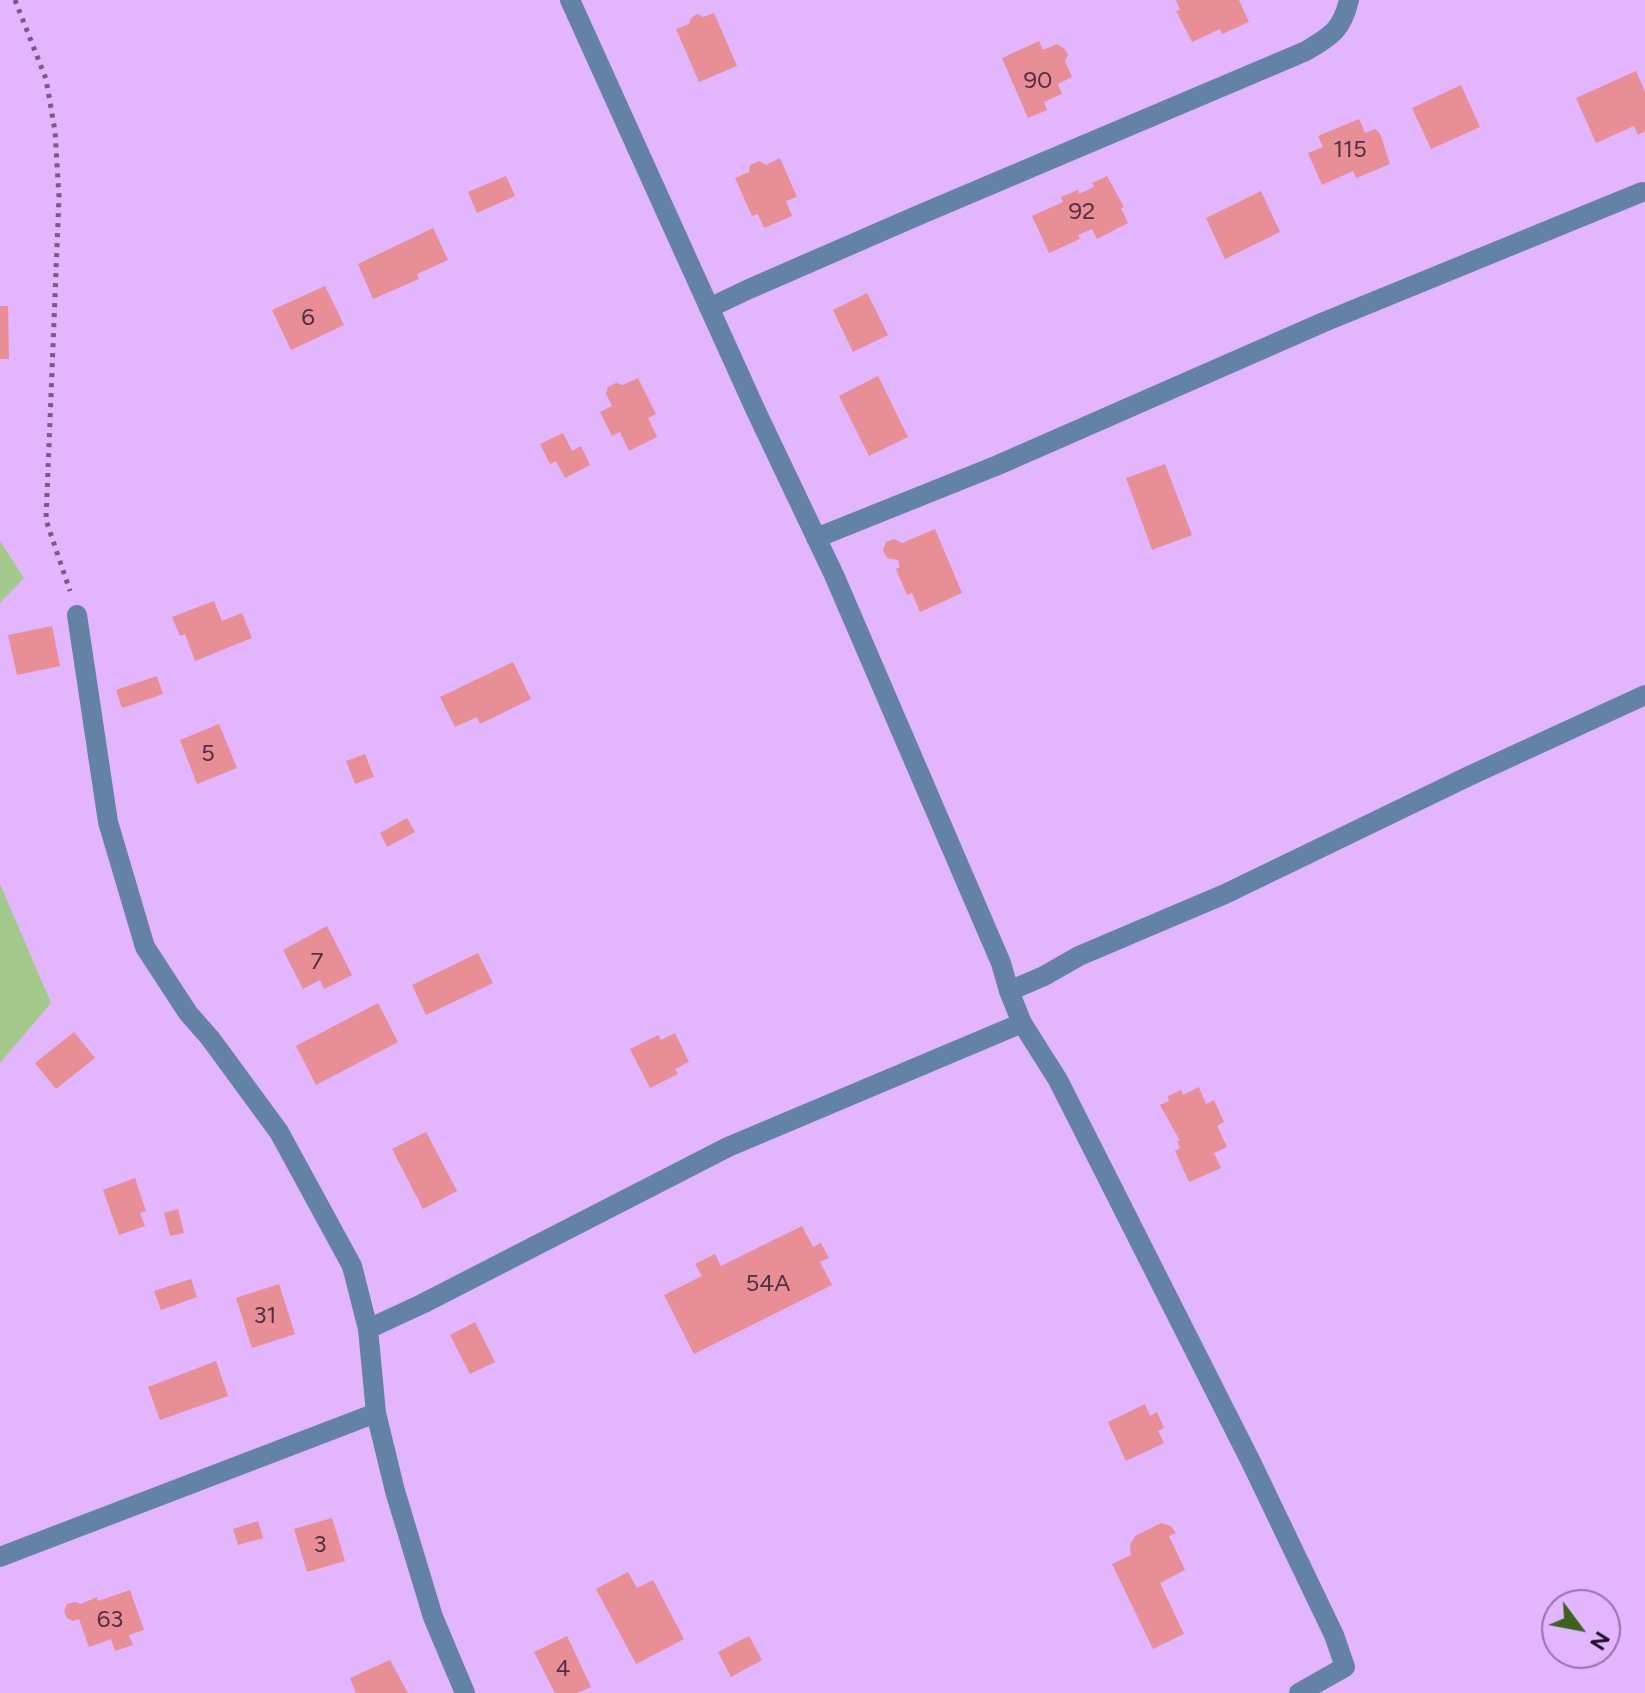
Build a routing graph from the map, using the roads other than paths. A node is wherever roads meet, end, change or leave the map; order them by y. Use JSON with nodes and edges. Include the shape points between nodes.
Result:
{"nodes":[{"id":1,"x":1349,"y":0,"type":"edge"},
{"id":2,"x":576,"y":2,"type":"edge"},
{"id":3,"x":1642,"y":192,"type":"dead end"},
{"id":4,"x":709,"y":308,"type":"junction"},
{"id":5,"x":816,"y":538,"type":"junction"},
{"id":6,"x":77,"y":615,"type":"road end"},
{"id":7,"x":1645,"y":695,"type":"edge"},
{"id":8,"x":1009,"y":991,"type":"junction"},
{"id":9,"x":1022,"y":1023,"type":"junction"},
{"id":10,"x":368,"y":1329,"type":"junction"},
{"id":11,"x":376,"y":1413,"type":"junction"},
{"id":12,"x":0,"y":1557,"type":"edge"},
{"id":13,"x":465,"y":1693,"type":"edge"},
{"id":14,"x":1299,"y":1693,"type":"edge"}],
"edges":[{"from":1,"to":4,"type":"street","via":[[1333,36],[1306,51]]},
{"from":2,"to":4,"type":"street"},
{"from":3,"to":5,"type":"street"},
{"from":4,"to":5,"type":"street"},
{"from":5,"to":8,"type":"street","via":[[984,922]]},
{"from":6,"to":10,"type":"street","via":[[108,822],[145,947],[279,1132],[352,1266]]},
{"from":7,"to":8,"type":"street"},
{"from":8,"to":9,"type":"street"},
{"from":9,"to":10,"type":"street","via":[[728,1147]]},
{"from":9,"to":14,"type":"street","via":[[1058,1080],[1334,1635],[1345,1667]]},
{"from":10,"to":11,"type":"street"},
{"from":11,"to":12,"type":"street"},
{"from":11,"to":13,"type":"street","via":[[414,1561]]}]}
